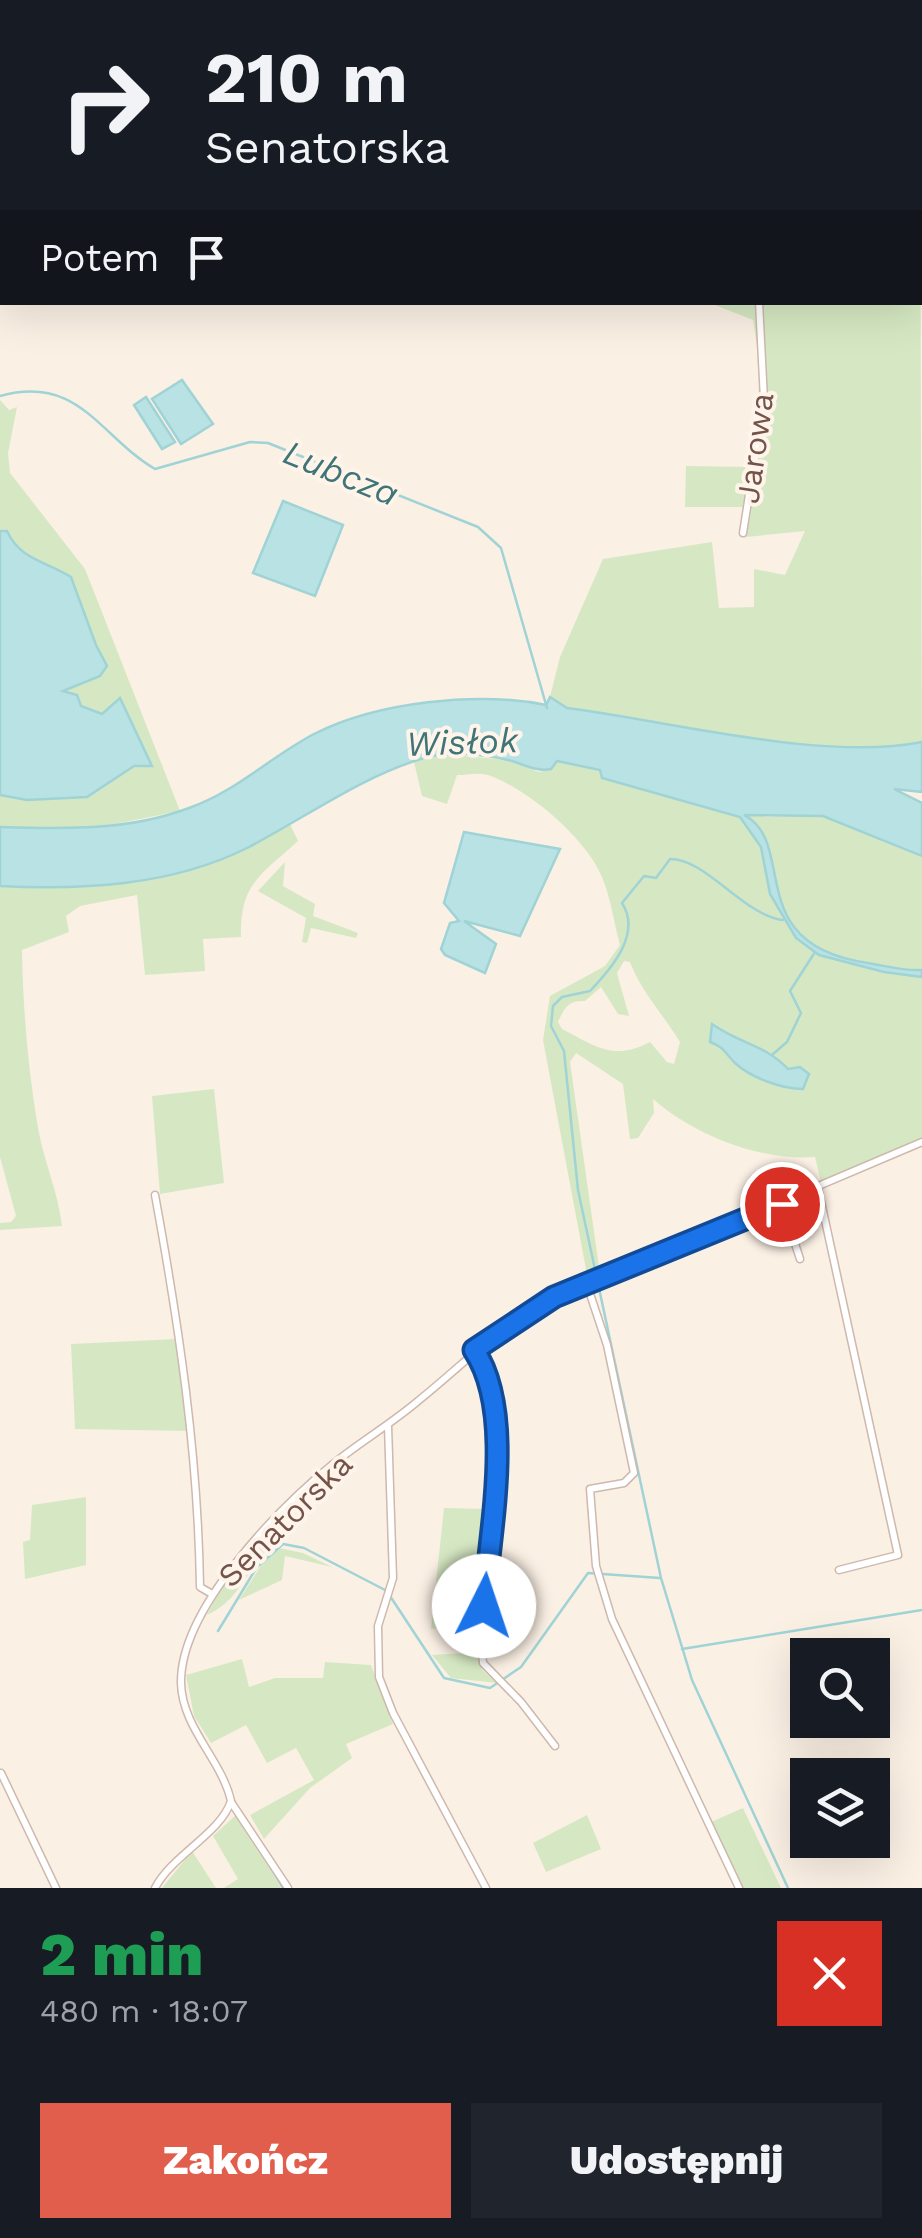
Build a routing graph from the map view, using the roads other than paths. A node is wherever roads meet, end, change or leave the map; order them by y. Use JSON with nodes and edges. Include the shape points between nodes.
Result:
{"nodes":[{"id":1,"x":759,"y":305,"type":"edge"},
{"id":2,"x":743,"y":534,"type":"dead end"},
{"id":3,"x":922,"y":1142,"type":"edge"},
{"id":4,"x":818,"y":1188,"type":"junction"},
{"id":5,"x":155,"y":1195,"type":"dead end"},
{"id":6,"x":782,"y":1204,"type":"junction"},
{"id":7,"x":800,"y":1259,"type":"dead end"},
{"id":8,"x":587,"y":1285,"type":"junction"},
{"id":9,"x":474,"y":1350,"type":"junction"},
{"id":10,"x":388,"y":1426,"type":"junction"},
{"id":11,"x":839,"y":1570,"type":"dead end"},
{"id":12,"x":212,"y":1594,"type":"junction"},
{"id":13,"x":555,"y":1746,"type":"dead end"},
{"id":14,"x":0,"y":1773,"type":"edge"},
{"id":15,"x":231,"y":1801,"type":"junction"},
{"id":16,"x":56,"y":1888,"type":"edge"},
{"id":17,"x":154,"y":1888,"type":"edge"},
{"id":18,"x":288,"y":1888,"type":"edge"},
{"id":19,"x":486,"y":1888,"type":"edge"},
{"id":20,"x":739,"y":1888,"type":"edge"}],
"edges":[{"from":1,"to":2,"type":"street","name":"Jarowa","via":[[764,400]]},
{"from":3,"to":4,"type":"street","name":"Senatorska"},
{"from":4,"to":6,"type":"street","name":"Senatorska"},
{"from":4,"to":11,"type":"street","via":[[898,1555]]},
{"from":5,"to":12,"type":"street","via":[[189,1396],[200,1587]]},
{"from":6,"to":7,"type":"street"},
{"from":6,"to":8,"type":"street","name":"Senatorska"},
{"from":8,"to":9,"type":"street","name":"Senatorska","via":[[536,1306]]},
{"from":8,"to":20,"type":"street","via":[[634,1473],[628,1482],[590,1489],[598,1576]]},
{"from":9,"to":10,"type":"street","name":"Senatorska"},
{"from":9,"to":13,"type":"street","via":[[496,1421],[483,1664]]},
{"from":10,"to":12,"type":"street","name":"Senatorska","via":[[326,1470]]},
{"from":10,"to":19,"type":"street","via":[[393,1570],[377,1661],[385,1696]]},
{"from":12,"to":15,"type":"street","name":"Senatorska","via":[[191,1639],[181,1687]]},
{"from":14,"to":16,"type":"street"},
{"from":15,"to":17,"type":"street"},
{"from":15,"to":18,"type":"street","name":"Senatorska"}]}
